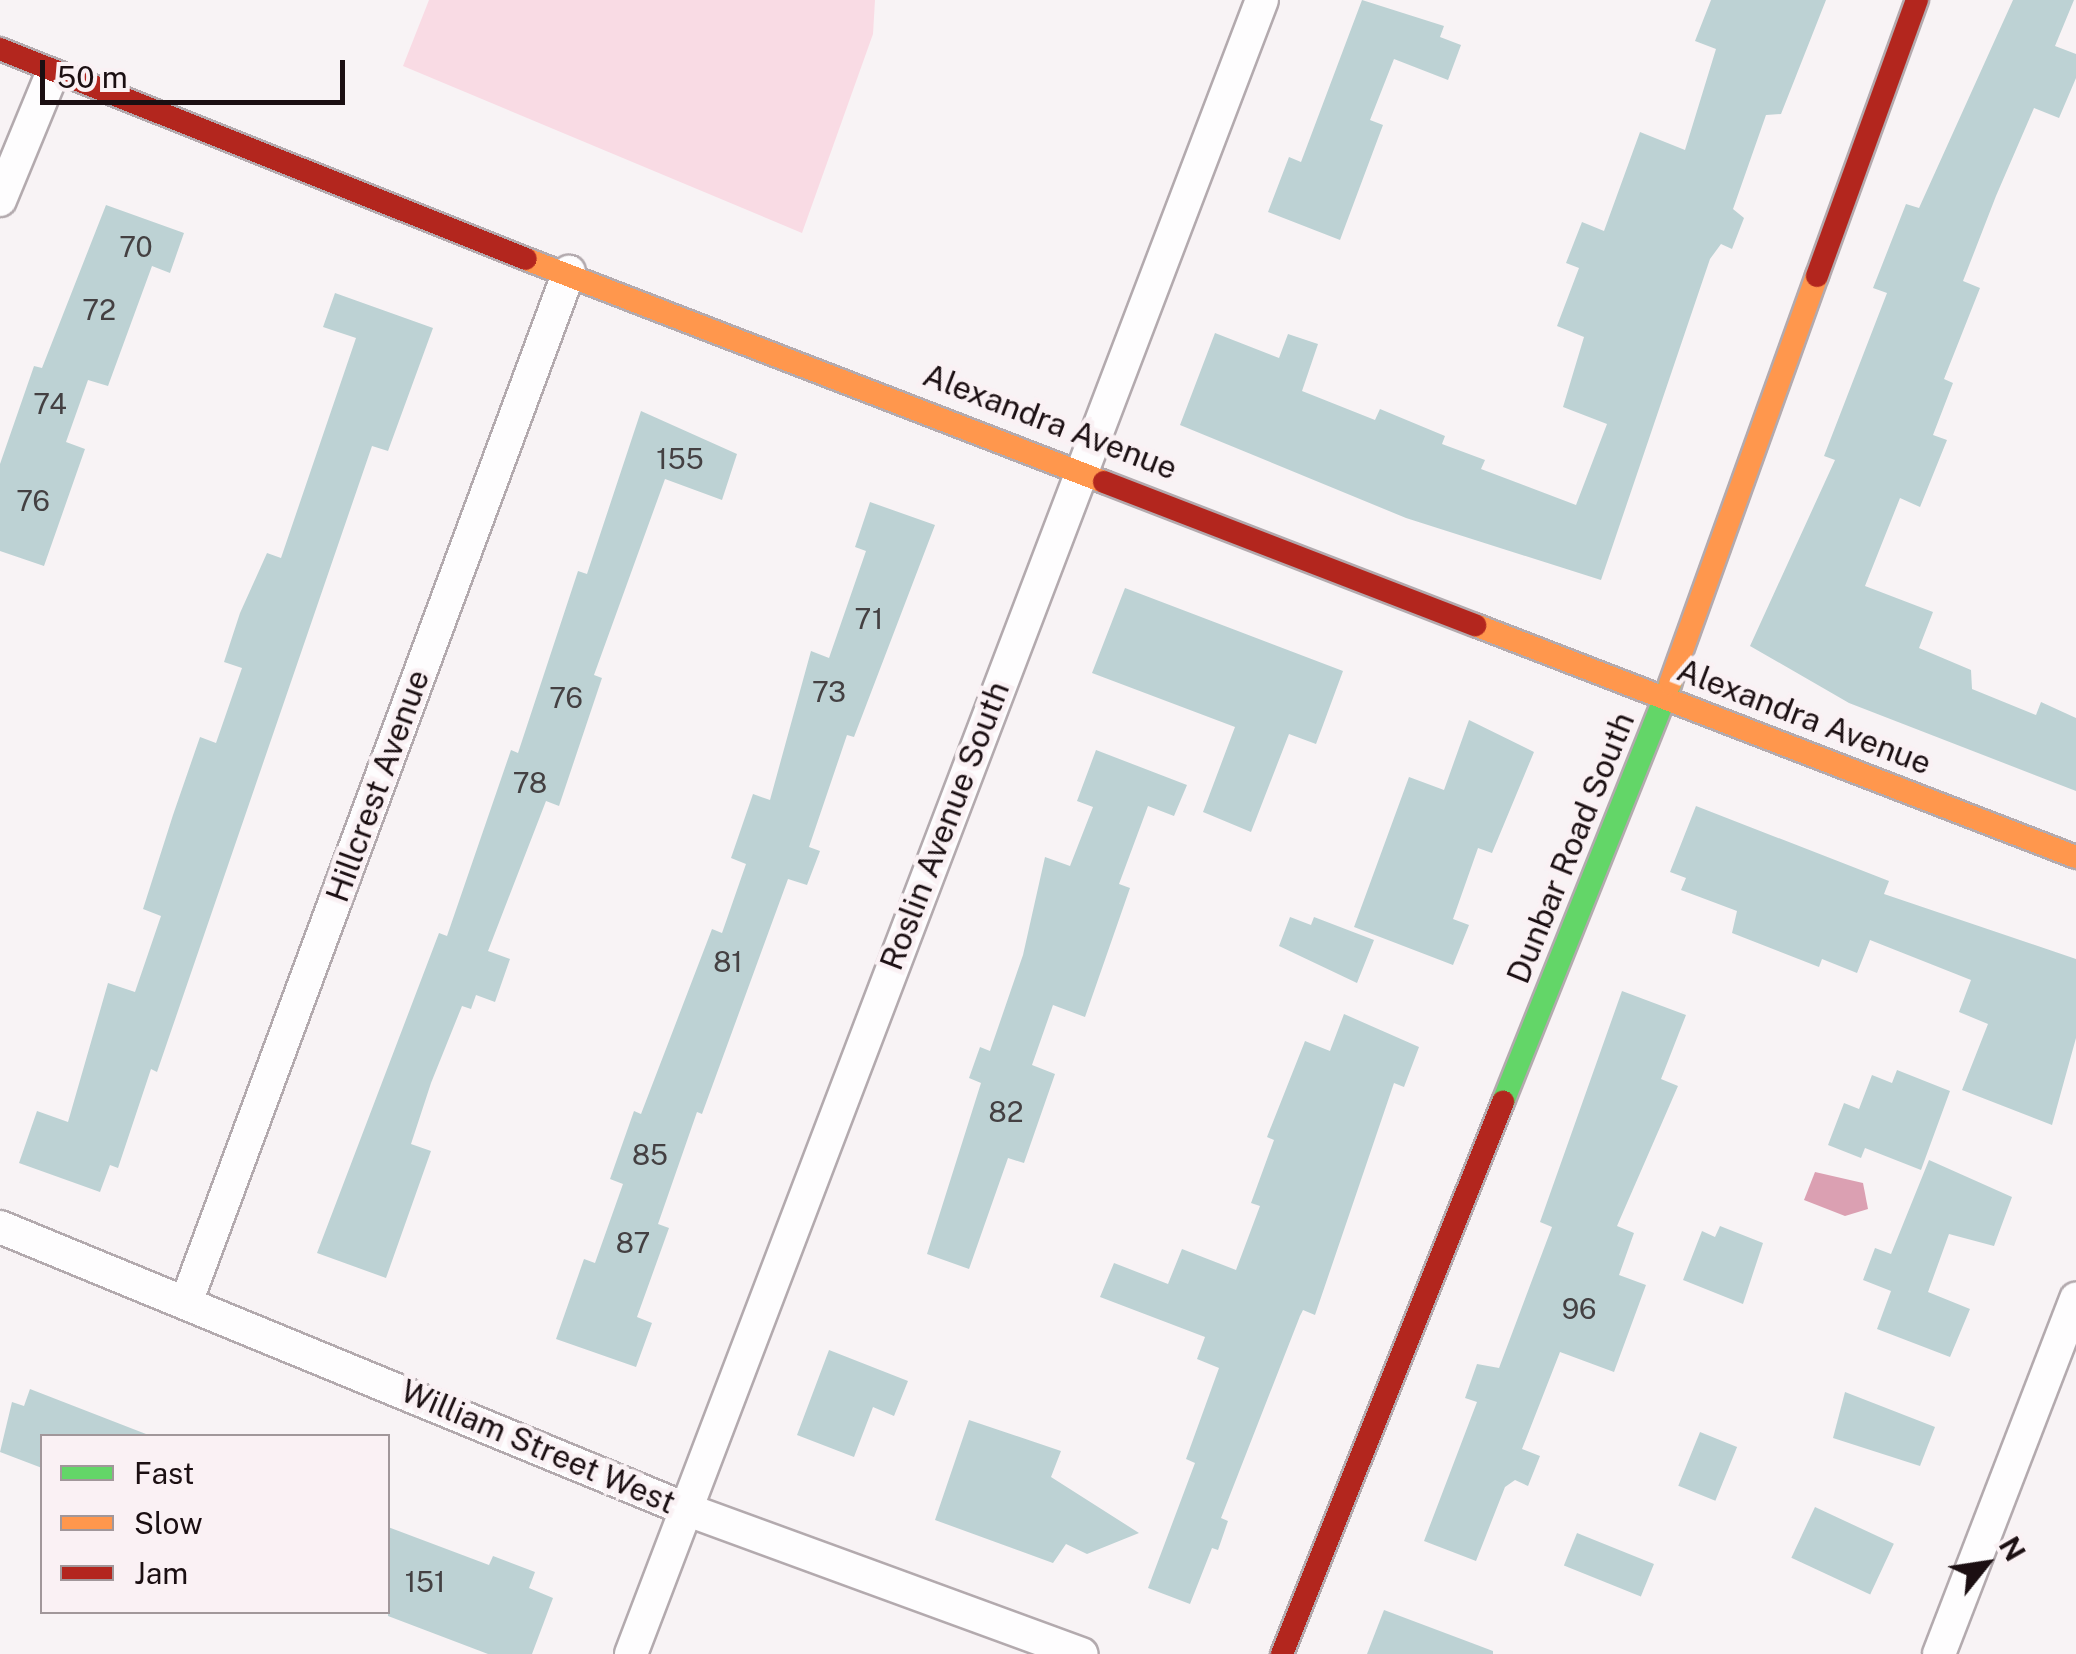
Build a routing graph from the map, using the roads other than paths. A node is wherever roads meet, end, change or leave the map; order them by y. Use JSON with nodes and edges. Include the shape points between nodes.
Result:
{"nodes":[{"id":1,"x":1262,"y":0,"type":"edge"},
{"id":2,"x":1917,"y":0,"type":"edge"},
{"id":3,"x":0,"y":49,"type":"edge"},
{"id":4,"x":51,"y":76,"type":"junction"},
{"id":5,"x":0,"y":200,"type":"edge"},
{"id":6,"x":569,"y":272,"type":"junction"},
{"id":7,"x":1080,"y":469,"type":"junction"},
{"id":8,"x":1665,"y":699,"type":"junction"},
{"id":9,"x":2076,"y":857,"type":"edge"},
{"id":10,"x":0,"y":1227,"type":"edge"},
{"id":11,"x":2076,"y":1299,"type":"edge"},
{"id":12,"x":187,"y":1300,"type":"junction"},
{"id":13,"x":688,"y":1510,"type":"junction"},
{"id":14,"x":631,"y":1654,"type":"edge"},
{"id":15,"x":1081,"y":1654,"type":"edge"},
{"id":16,"x":1282,"y":1654,"type":"edge"},
{"id":17,"x":1939,"y":1654,"type":"edge"}],
"edges":[{"from":1,"to":7,"type":"street","name":"Roslin Avenue South"},
{"from":2,"to":8,"type":"street","name":"Dunbar Road South"},
{"from":3,"to":4,"type":"street","name":"Alexandra Avenue"},
{"from":4,"to":5,"type":"street"},
{"from":4,"to":6,"type":"street","name":"Alexandra Avenue"},
{"from":6,"to":7,"type":"street","name":"Alexandra Avenue"},
{"from":6,"to":12,"type":"street","name":"Hillcrest Avenue"},
{"from":7,"to":8,"type":"street","name":"Alexandra Avenue"},
{"from":7,"to":13,"type":"street","name":"Roslin Avenue South"},
{"from":8,"to":9,"type":"street","name":"Alexandra Avenue"},
{"from":8,"to":16,"type":"street","name":"Dunbar Road South"},
{"from":10,"to":12,"type":"street","name":"William Street West"},
{"from":11,"to":17,"type":"street"},
{"from":12,"to":13,"type":"street","name":"William Street West"},
{"from":13,"to":14,"type":"street","name":"Roslin Avenue South"},
{"from":13,"to":15,"type":"street","name":"William Street West"}]}
